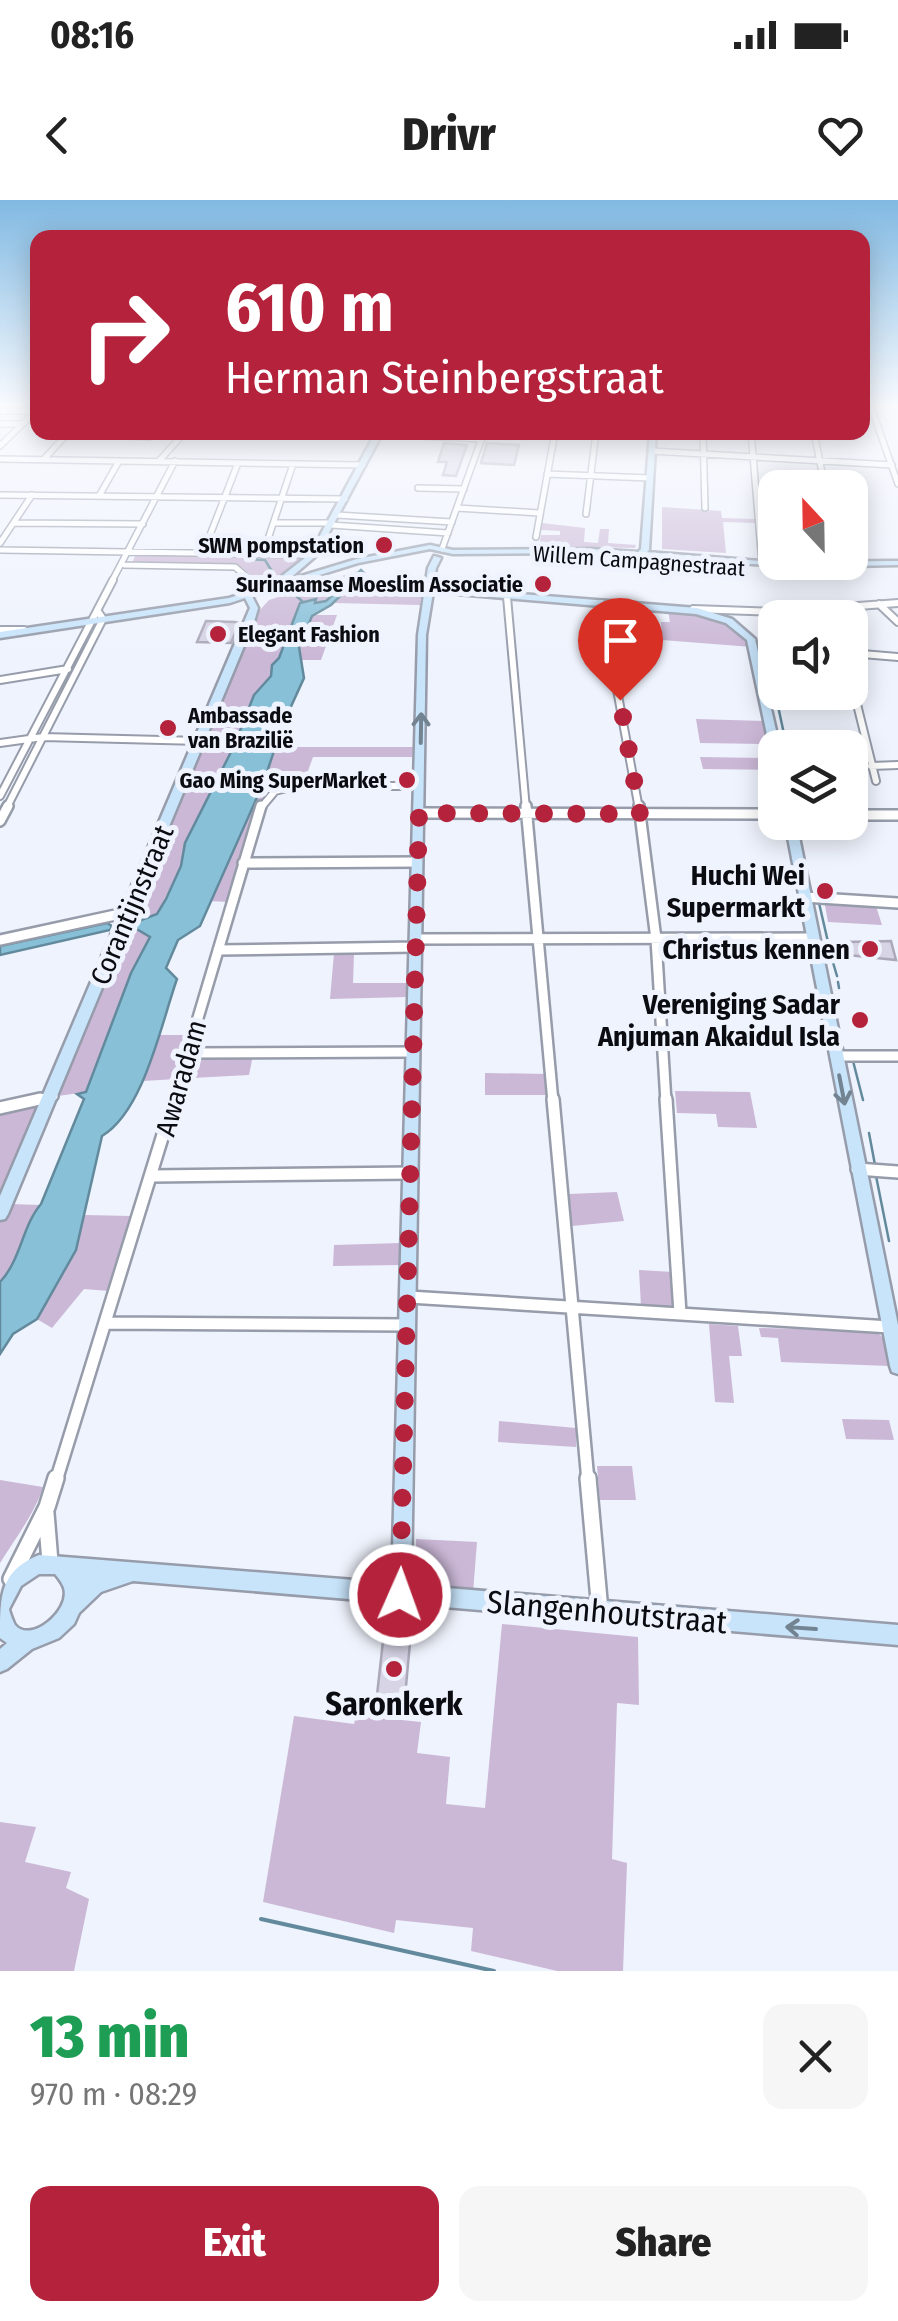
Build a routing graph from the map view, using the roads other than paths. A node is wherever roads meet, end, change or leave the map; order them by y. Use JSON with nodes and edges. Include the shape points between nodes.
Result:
{"nodes":[{"id":1,"x":103,"y":490,"type":"edge"},
{"id":2,"x":160,"y":490,"type":"edge"},
{"id":3,"x":228,"y":490,"type":"edge"},
{"id":4,"x":284,"y":490,"type":"edge"},
{"id":5,"x":351,"y":490,"type":"edge"},
{"id":6,"x":456,"y":490,"type":"edge"},
{"id":7,"x":464,"y":490,"type":"joint"},
{"id":8,"x":544,"y":490,"type":"edge"},
{"id":9,"x":590,"y":490,"type":"edge"},
{"id":10,"x":648,"y":490,"type":"edge"},
{"id":11,"x":704,"y":490,"type":"edge"},
{"id":12,"x":755,"y":490,"type":"edge"},
{"id":13,"x":0,"y":495,"type":"edge"},
{"id":14,"x":32,"y":495,"type":"junction"},
{"id":15,"x":100,"y":496,"type":"junction"},
{"id":16,"x":157,"y":496,"type":"junction"},
{"id":17,"x":225,"y":498,"type":"junction"},
{"id":18,"x":281,"y":498,"type":"junction"},
{"id":19,"x":346,"y":499,"type":"junction"},
{"id":20,"x":457,"y":508,"type":"junction"},
{"id":21,"x":705,"y":508,"type":"dead end"},
{"id":22,"x":539,"y":513,"type":"junction"},
{"id":23,"x":586,"y":514,"type":"dead end"},
{"id":24,"x":333,"y":521,"type":"junction"},
{"id":25,"x":451,"y":521,"type":"junction"},
{"id":26,"x":758,"y":521,"type":"edge"},
{"id":27,"x":14,"y":522,"type":"junction"},
{"id":28,"x":274,"y":523,"type":"junction"},
{"id":29,"x":143,"y":524,"type":"junction"},
{"id":30,"x":448,"y":533,"type":"junction"},
{"id":31,"x":436,"y":535,"type":"junction"},
{"id":32,"x":536,"y":537,"type":"dead end"},
{"id":33,"x":0,"y":546,"type":"edge"},
{"id":34,"x":130,"y":552,"type":"junction"},
{"id":35,"x":203,"y":553,"type":"junction"},
{"id":36,"x":263,"y":554,"type":"junction"},
{"id":37,"x":314,"y":555,"type":"junction"},
{"id":38,"x":431,"y":556,"type":"junction"},
{"id":39,"x":638,"y":556,"type":"junction"},
{"id":40,"x":758,"y":564,"type":"edge"},
{"id":41,"x":124,"y":565,"type":"junction"},
{"id":42,"x":868,"y":565,"type":"edge"},
{"id":43,"x":898,"y":565,"type":"edge"},
{"id":44,"x":758,"y":568,"type":"edge"},
{"id":45,"x":427,"y":594,"type":"junction"},
{"id":46,"x":508,"y":597,"type":"junction"},
{"id":47,"x":252,"y":599,"type":"junction"},
{"id":48,"x":898,"y":602,"type":"edge"},
{"id":49,"x":601,"y":603,"type":"junction"},
{"id":50,"x":878,"y":604,"type":"junction"},
{"id":51,"x":868,"y":605,"type":"edge"},
{"id":52,"x":758,"y":614,"type":"edge"},
{"id":53,"x":730,"y":616,"type":"junction"},
{"id":54,"x":96,"y":621,"type":"junction"},
{"id":55,"x":898,"y":622,"type":"edge"},
{"id":56,"x":0,"y":635,"type":"edge"},
{"id":57,"x":868,"y":654,"type":"edge"},
{"id":58,"x":898,"y":657,"type":"edge"},
{"id":59,"x":65,"y":669,"type":"junction"},
{"id":60,"x":77,"y":669,"type":"junction"},
{"id":61,"x":0,"y":680,"type":"edge"},
{"id":62,"x":858,"y":710,"type":"edge"},
{"id":63,"x":771,"y":730,"type":"edge"},
{"id":64,"x":43,"y":736,"type":"junction"},
{"id":65,"x":30,"y":738,"type":"junction"},
{"id":66,"x":201,"y":740,"type":"junction"},
{"id":67,"x":0,"y":744,"type":"edge"},
{"id":68,"x":898,"y":765,"type":"edge"},
{"id":69,"x":871,"y":766,"type":"junction"},
{"id":70,"x":876,"y":781,"type":"dead end"},
{"id":71,"x":420,"y":786,"type":"junction"},
{"id":72,"x":0,"y":796,"type":"edge"},
{"id":73,"x":419,"y":813,"type":"junction"},
{"id":74,"x":527,"y":813,"type":"junction"},
{"id":75,"x":640,"y":814,"type":"junction"},
{"id":76,"x":758,"y":814,"type":"edge"},
{"id":77,"x":868,"y":815,"type":"edge"},
{"id":78,"x":898,"y":815,"type":"edge"},
{"id":79,"x":0,"y":821,"type":"edge"},
{"id":80,"x":793,"y":840,"type":"edge"},
{"id":81,"x":417,"y":862,"type":"junction"},
{"id":82,"x":244,"y":864,"type":"junction"},
{"id":83,"x":804,"y":897,"type":"junction"},
{"id":84,"x":898,"y":903,"type":"edge"},
{"id":85,"x":129,"y":912,"type":"junction"},
{"id":86,"x":812,"y":938,"type":"junction"},
{"id":87,"x":0,"y":940,"type":"edge"},
{"id":88,"x":539,"y":940,"type":"junction"},
{"id":89,"x":656,"y":940,"type":"junction"},
{"id":90,"x":415,"y":943,"type":"junction"},
{"id":91,"x":218,"y":950,"type":"junction"},
{"id":92,"x":414,"y":1052,"type":"junction"},
{"id":93,"x":188,"y":1053,"type":"junction"},
{"id":94,"x":835,"y":1056,"type":"junction"},
{"id":95,"x":898,"y":1056,"type":"edge"},
{"id":96,"x":53,"y":1096,"type":"junction"},
{"id":97,"x":0,"y":1108,"type":"edge"},
{"id":98,"x":857,"y":1169,"type":"junction"},
{"id":99,"x":898,"y":1172,"type":"edge"},
{"id":100,"x":412,"y":1173,"type":"junction"},
{"id":101,"x":152,"y":1176,"type":"junction"},
{"id":102,"x":0,"y":1214,"type":"edge"},
{"id":103,"x":409,"y":1297,"type":"junction"},
{"id":104,"x":573,"y":1306,"type":"junction"},
{"id":105,"x":680,"y":1314,"type":"junction"},
{"id":106,"x":107,"y":1323,"type":"junction"},
{"id":107,"x":408,"y":1325,"type":"junction"},
{"id":108,"x":890,"y":1327,"type":"junction"},
{"id":109,"x":898,"y":1366,"type":"edge"},
{"id":110,"x":46,"y":1508,"type":"junction"},
{"id":111,"x":55,"y":1564,"type":"junction"},
{"id":112,"x":136,"y":1571,"type":"junction"},
{"id":113,"x":8,"y":1585,"type":"junction"},
{"id":114,"x":400,"y":1595,"type":"junction"},
{"id":115,"x":72,"y":1606,"type":"junction"},
{"id":116,"x":0,"y":1609,"type":"edge"},
{"id":117,"x":600,"y":1612,"type":"junction"},
{"id":118,"x":898,"y":1635,"type":"edge"},
{"id":119,"x":26,"y":1641,"type":"junction"},
{"id":120,"x":0,"y":1662,"type":"edge"}],
"edges":[{"from":1,"to":15,"type":"street"},
{"from":2,"to":16,"type":"street"},
{"from":3,"to":17,"type":"street"},
{"from":4,"to":18,"type":"street"},
{"from":5,"to":19,"type":"street"},
{"from":6,"to":7,"type":"street"},
{"from":7,"to":20,"type":"street"},
{"from":8,"to":22,"type":"street"},
{"from":9,"to":23,"type":"street"},
{"from":10,"to":39,"type":"street"},
{"from":11,"to":21,"type":"street"},
{"from":12,"to":26,"type":"street"},
{"from":13,"to":14,"type":"street"},
{"from":14,"to":15,"type":"street"},
{"from":14,"to":27,"type":"street"},
{"from":15,"to":16,"type":"street"},
{"from":16,"to":17,"type":"street"},
{"from":16,"to":29,"type":"street"},
{"from":17,"to":18,"type":"street"},
{"from":17,"to":35,"type":"street"},
{"from":18,"to":19,"type":"street"},
{"from":18,"to":28,"type":"street"},
{"from":19,"to":24,"type":"street"},
{"from":20,"to":22,"type":"street"},
{"from":20,"to":25,"type":"street"},
{"from":22,"to":32,"type":"street"},
{"from":24,"to":25,"type":"street"},
{"from":24,"to":28,"type":"street"},
{"from":24,"to":31,"type":"street"},
{"from":24,"to":37,"type":"street"},
{"from":25,"to":30,"type":"street"},
{"from":25,"to":31,"type":"street"},
{"from":27,"to":29,"type":"street"},
{"from":27,"to":33,"type":"street"},
{"from":28,"to":36,"type":"street"},
{"from":29,"to":34,"type":"street"},
{"from":30,"to":31,"type":"street"},
{"from":30,"to":38,"type":"street"},
{"from":31,"to":38,"type":"street"},
{"from":33,"to":34,"type":"street"},
{"from":34,"to":35,"type":"street"},
{"from":34,"to":41,"type":"street"},
{"from":35,"to":36,"type":"street"},
{"from":36,"to":37,"type":"street"},
{"from":37,"to":47,"type":"street"},
{"from":38,"to":39,"type":"street","name":"Willem Campagnestraat"},
{"from":38,"to":45,"type":"street"},
{"from":38,"to":47,"type":"street","name":"Willem Campagnestraat","via":[[354,567]]},
{"from":38,"to":47,"type":"street","name":"Willem Campagnestraat","via":[[357,562]]},
{"from":39,"to":40,"type":"street","name":"Willem Campagnestraat"},
{"from":39,"to":44,"type":"street","name":"Willem Campagnestraat"},
{"from":41,"to":47,"type":"street","via":[[235,568]]},
{"from":41,"to":54,"type":"street"},
{"from":42,"to":43,"type":"street","name":"Willem Campagnestraat"},
{"from":45,"to":46,"type":"street"},
{"from":71,"to":45,"type":"street","one_way":true},
{"from":46,"to":49,"type":"street"},
{"from":46,"to":74,"type":"street"},
{"from":47,"to":54,"type":"street"},
{"from":47,"to":66,"type":"street","name":"Corantijnstraat"},
{"from":48,"to":50,"type":"street"},
{"from":49,"to":53,"type":"street"},
{"from":49,"to":75,"type":"street"},
{"from":50,"to":51,"type":"street"},
{"from":50,"to":55,"type":"street"},
{"from":52,"to":53,"type":"street"},
{"from":53,"to":63,"type":"street","via":[[752,639]]},
{"from":54,"to":56,"type":"street"},
{"from":54,"to":56,"type":"street"},
{"from":54,"to":59,"type":"street"},
{"from":54,"to":60,"type":"street"},
{"from":57,"to":58,"type":"street"},
{"from":59,"to":60,"type":"street"},
{"from":59,"to":61,"type":"street"},
{"from":59,"to":65,"type":"street"},
{"from":60,"to":64,"type":"street"},
{"from":62,"to":69,"type":"street"},
{"from":64,"to":65,"type":"street"},
{"from":64,"to":66,"type":"street"},
{"from":64,"to":79,"type":"street"},
{"from":65,"to":67,"type":"street"},
{"from":65,"to":72,"type":"street"},
{"from":66,"to":85,"type":"street","name":"Corantijnstraat"},
{"from":68,"to":69,"type":"street"},
{"from":69,"to":70,"type":"street"},
{"from":71,"to":73,"type":"street"},
{"from":71,"to":82,"type":"street","name":"Awaradam","via":[[275,791],[262,803]]},
{"from":73,"to":74,"type":"street"},
{"from":73,"to":81,"type":"street"},
{"from":74,"to":75,"type":"street"},
{"from":74,"to":88,"type":"street"},
{"from":75,"to":76,"type":"street"},
{"from":75,"to":89,"type":"street"},
{"from":77,"to":78,"type":"street"},
{"from":80,"to":83,"type":"street"},
{"from":81,"to":82,"type":"street"},
{"from":81,"to":90,"type":"street"},
{"from":82,"to":91,"type":"street","name":"Awaradam"},
{"from":83,"to":84,"type":"street"},
{"from":83,"to":86,"type":"street"},
{"from":85,"to":87,"type":"street"},
{"from":85,"to":96,"type":"street","name":"Corantijnstraat"},
{"from":86,"to":89,"type":"street"},
{"from":86,"to":94,"type":"street"},
{"from":88,"to":89,"type":"street"},
{"from":88,"to":90,"type":"street"},
{"from":88,"to":104,"type":"street"},
{"from":89,"to":105,"type":"street"},
{"from":90,"to":91,"type":"street"},
{"from":90,"to":92,"type":"street"},
{"from":91,"to":93,"type":"street","name":"Awaradam"},
{"from":92,"to":93,"type":"street"},
{"from":92,"to":100,"type":"street"},
{"from":93,"to":101,"type":"street","name":"Awaradam"},
{"from":94,"to":95,"type":"street"},
{"from":94,"to":98,"type":"street","one_way":true},
{"from":96,"to":97,"type":"street"},
{"from":96,"to":102,"type":"street","name":"Corantijnstraat"},
{"from":98,"to":99,"type":"street"},
{"from":98,"to":108,"type":"street"},
{"from":100,"to":101,"type":"street"},
{"from":100,"to":103,"type":"street"},
{"from":101,"to":106,"type":"street","name":"Awaradam"},
{"from":103,"to":104,"type":"street"},
{"from":103,"to":107,"type":"street"},
{"from":104,"to":105,"type":"street"},
{"from":104,"to":117,"type":"street"},
{"from":105,"to":108,"type":"street"},
{"from":106,"to":107,"type":"street"},
{"from":106,"to":110,"type":"street","name":"Awaradam"},
{"from":107,"to":114,"type":"street"},
{"from":108,"to":109,"type":"street"},
{"from":110,"to":111,"type":"street","name":"Awaradam","via":[[45,1538]]},
{"from":110,"to":113,"type":"street","name":"Awaradam"},
{"from":111,"to":112,"type":"street","name":"Slangenhoutstraat"},
{"from":111,"to":113,"type":"street","via":[[27,1568]]},
{"from":111,"to":115,"type":"street","via":[[74,1582]]},
{"from":112,"to":114,"type":"street","name":"Slangenhoutstraat"},
{"from":112,"to":115,"type":"street","name":"Slangenhoutstraat","via":[[96,1585]]},
{"from":113,"to":116,"type":"street"},
{"from":114,"to":117,"type":"street","name":"Slangenhoutstraat"},
{"from":115,"to":119,"type":"street","via":[[59,1628]]},
{"from":116,"to":119,"type":"street","via":[[6,1630]]},
{"from":118,"to":117,"type":"street","name":"Slangenhoutstraat","one_way":true},
{"from":119,"to":120,"type":"street"}]}
